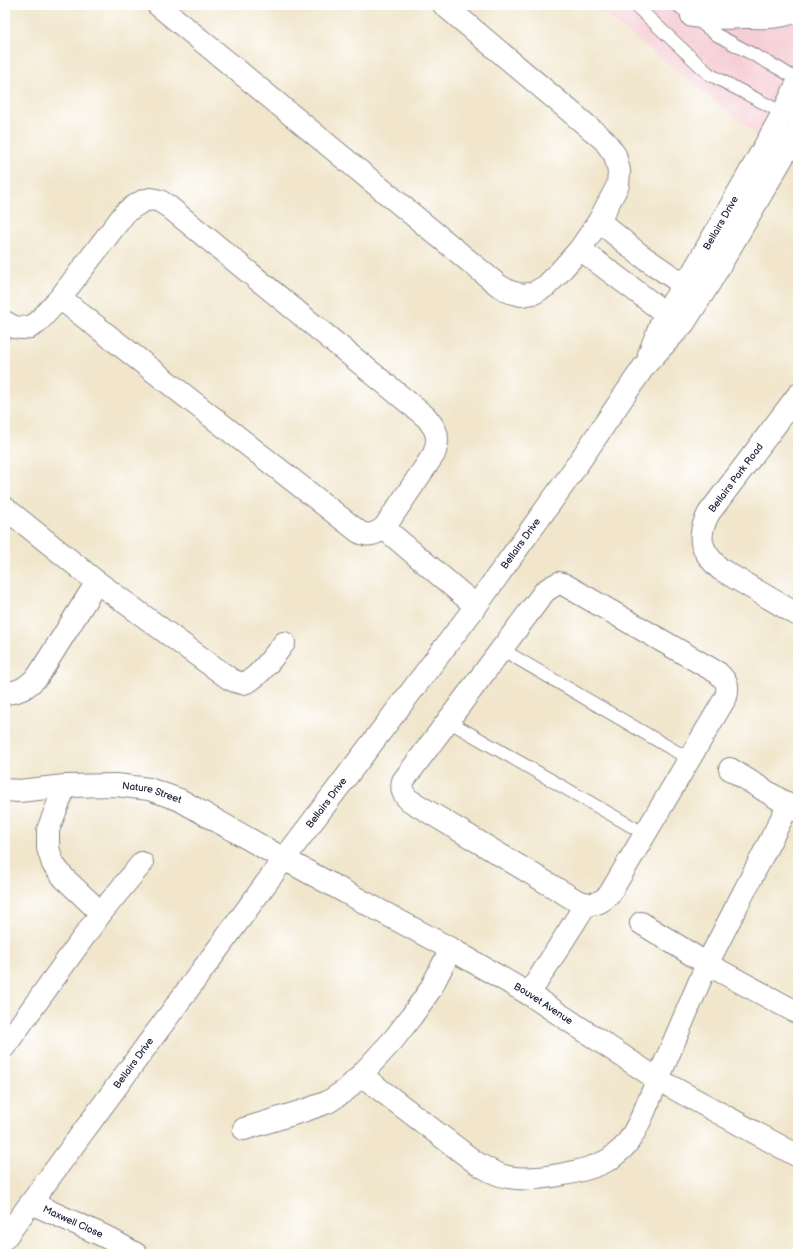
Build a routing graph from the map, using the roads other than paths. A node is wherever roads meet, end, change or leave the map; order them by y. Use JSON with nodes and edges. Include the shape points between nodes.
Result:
{"nodes":[{"id":1,"x":158,"y":5,"type":"edge"},
{"id":2,"x":444,"y":5,"type":"edge"},
{"id":3,"x":635,"y":5,"type":"edge"},
{"id":4,"x":798,"y":10,"type":"edge"},
{"id":5,"x":684,"y":11,"type":"edge"},
{"id":6,"x":798,"y":81,"type":"edge"},
{"id":7,"x":790,"y":117,"type":"edge"},
{"id":8,"x":798,"y":131,"type":"edge"},
{"id":9,"x":599,"y":221,"type":"junction"},
{"id":10,"x":580,"y":249,"type":"junction"},
{"id":11,"x":692,"y":291,"type":"junction"},
{"id":12,"x":60,"y":298,"type":"junction"},
{"id":13,"x":665,"y":313,"type":"junction"},
{"id":14,"x":5,"y":322,"type":"edge"},
{"id":15,"x":684,"y":323,"type":"junction"},
{"id":16,"x":645,"y":365,"type":"junction"},
{"id":17,"x":798,"y":395,"type":"edge"},
{"id":18,"x":5,"y":508,"type":"edge"},
{"id":19,"x":384,"y":528,"type":"junction"},
{"id":20,"x":97,"y":582,"type":"junction"},
{"id":21,"x":476,"y":606,"type":"junction"},
{"id":22,"x":798,"y":615,"type":"edge"},
{"id":23,"x":284,"y":643,"type":"dead end"},
{"id":24,"x":501,"y":650,"type":"junction"},
{"id":25,"x":5,"y":693,"type":"edge"},
{"id":26,"x":448,"y":721,"type":"junction"},
{"id":27,"x":690,"y":759,"type":"junction"},
{"id":28,"x":730,"y":769,"type":"dead end"},
{"id":29,"x":65,"y":786,"type":"junction"},
{"id":30,"x":5,"y":790,"type":"edge"},
{"id":31,"x":793,"y":809,"type":"edge"},
{"id":32,"x":645,"y":834,"type":"junction"},
{"id":33,"x":284,"y":858,"type":"junction"},
{"id":34,"x":142,"y":863,"type":"dead end"},
{"id":35,"x":586,"y":904,"type":"junction"},
{"id":36,"x":101,"y":913,"type":"junction"},
{"id":37,"x":641,"y":923,"type":"dead end"},
{"id":38,"x":451,"y":949,"type":"junction"},
{"id":39,"x":707,"y":964,"type":"junction"},
{"id":40,"x":529,"y":994,"type":"junction"},
{"id":41,"x":798,"y":1013,"type":"edge"},
{"id":42,"x":12,"y":1020,"type":"edge"},
{"id":43,"x":5,"y":1046,"type":"edge"},
{"id":44,"x":362,"y":1075,"type":"junction"},
{"id":45,"x":657,"y":1079,"type":"junction"},
{"id":46,"x":244,"y":1129,"type":"dead end"},
{"id":47,"x":798,"y":1156,"type":"edge"},
{"id":48,"x":31,"y":1203,"type":"junction"},
{"id":49,"x":5,"y":1238,"type":"edge"},
{"id":50,"x":130,"y":1253,"type":"edge"}],
"edges":[{"from":1,"to":10,"type":"street","via":[[498,285],[510,292],[522,295],[534,293],[546,286]]},
{"from":2,"to":9,"type":"street","via":[[604,140],[615,155],[619,171],[618,185]]},
{"from":3,"to":7,"type":"lane","via":[[709,74]]},
{"from":4,"to":5,"type":"street","via":[[790,14],[773,16],[707,18]]},
{"from":5,"to":6,"type":"lane","via":[[717,35]]},
{"from":6,"to":7,"type":"street","name":"Bellairs Drive"},
{"from":7,"to":11,"type":"street","name":"Bellairs Drive","via":[[693,272]]},
{"from":8,"to":11,"type":"street","name":"Bellairs Drive"},
{"from":9,"to":10,"type":"street"},
{"from":9,"to":11,"type":"street","via":[[639,254]]},
{"from":10,"to":13,"type":"street"},
{"from":11,"to":13,"type":"street","name":"Bellairs Drive"},
{"from":11,"to":15,"type":"street","name":"Bellairs Drive"},
{"from":12,"to":14,"type":"street","via":[[37,323],[22,328]]},
{"from":12,"to":19,"type":"street","via":[[360,532],[370,535]]},
{"from":12,"to":19,"type":"street","via":[[125,213],[143,201],[151,199],[169,207],[434,426],[437,444],[434,454]]},
{"from":13,"to":15,"type":"street"},
{"from":13,"to":16,"type":"street","name":"Bellairs Drive"},
{"from":15,"to":16,"type":"street","name":"Bellairs Drive"},
{"from":16,"to":21,"type":"street","name":"Bellairs Drive"},
{"from":17,"to":22,"type":"street","name":"Bellairs Park Road","via":[[709,513],[701,532],[705,552],[720,569]]},
{"from":18,"to":20,"type":"street"},
{"from":19,"to":21,"type":"street"},
{"from":20,"to":23,"type":"street","via":[[236,682],[249,681],[257,675]]},
{"from":20,"to":25,"type":"street","via":[[38,676],[23,689]]},
{"from":21,"to":33,"type":"street","name":"Bellairs Drive"},
{"from":24,"to":26,"type":"street"},
{"from":24,"to":27,"type":"lane"},
{"from":24,"to":27,"type":"street","via":[[545,591],[559,583],[712,669],[725,680],[728,687],[726,697]]},
{"from":26,"to":32,"type":"lane"},
{"from":26,"to":35,"type":"street","via":[[403,781],[402,792],[405,796],[570,897]]},
{"from":27,"to":32,"type":"street"},
{"from":28,"to":31,"type":"street"},
{"from":29,"to":30,"type":"street","name":"Nature Street"},
{"from":29,"to":33,"type":"street","name":"Nature Street","via":[[116,785],[149,789],[180,800]]},
{"from":29,"to":36,"type":"street","via":[[48,830],[48,848],[53,864],[64,878]]},
{"from":31,"to":39,"type":"street"},
{"from":32,"to":35,"type":"street","via":[[609,895],[602,901]]},
{"from":33,"to":38,"type":"street","name":"Bouvet Avenue"},
{"from":33,"to":48,"type":"street","name":"Bellairs Drive"},
{"from":34,"to":36,"type":"street"},
{"from":35,"to":40,"type":"street"},
{"from":36,"to":42,"type":"street"},
{"from":37,"to":39,"type":"street"},
{"from":38,"to":40,"type":"street","name":"Bouvet Avenue"},
{"from":38,"to":44,"type":"street","via":[[430,990],[411,1017]]},
{"from":39,"to":41,"type":"street"},
{"from":39,"to":45,"type":"street"},
{"from":40,"to":45,"type":"street","name":"Bouvet Avenue"},
{"from":42,"to":43,"type":"street"},
{"from":44,"to":45,"type":"street","via":[[475,1162],[508,1177],[529,1179],[572,1172],[610,1159],[623,1148],[634,1133]]},
{"from":44,"to":46,"type":"street","via":[[328,1102]]},
{"from":45,"to":47,"type":"street","name":"Bouvet Avenue"},
{"from":48,"to":49,"type":"street","name":"Bellairs Drive"},
{"from":48,"to":50,"type":"street","name":"Maxwell Close","via":[[104,1236]]}]}
